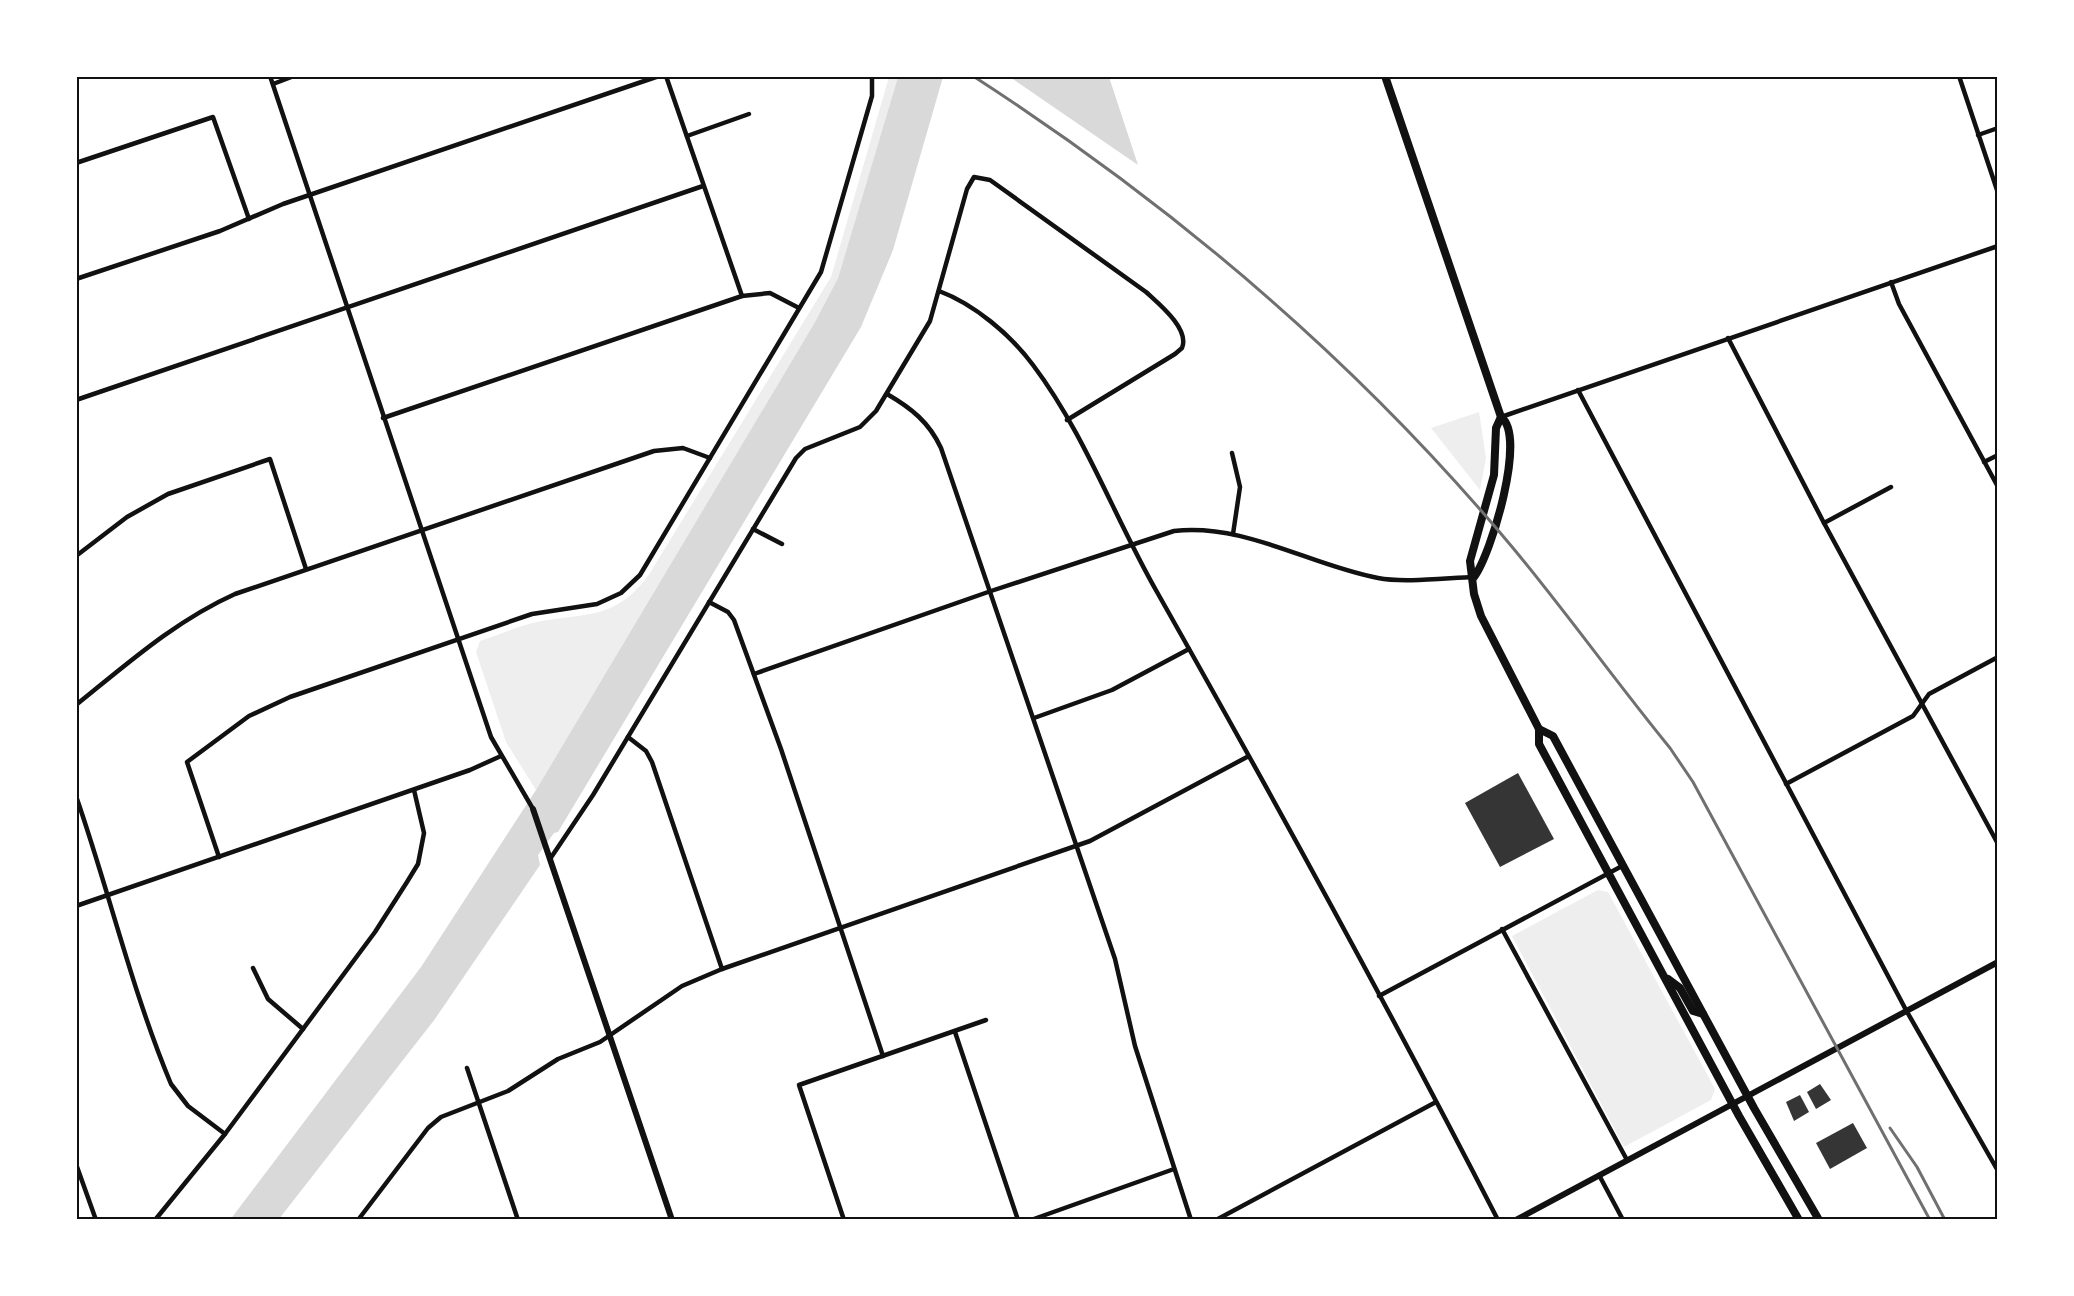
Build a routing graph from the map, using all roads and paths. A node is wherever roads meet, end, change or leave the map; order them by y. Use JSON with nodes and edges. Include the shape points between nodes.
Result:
{"nodes":[{"id":1,"x":270,"y":76,"type":"edge"},
{"id":2,"x":294,"y":76,"type":"edge"},
{"id":3,"x":659,"y":76,"type":"edge"},
{"id":4,"x":666,"y":76,"type":"edge"},
{"id":5,"x":872,"y":76,"type":"edge"},
{"id":6,"x":1385,"y":76,"type":"edge"},
{"id":7,"x":1959,"y":76,"type":"edge"},
{"id":8,"x":273,"y":84,"type":"junction"},
{"id":9,"x":749,"y":114,"type":"dead end"},
{"id":10,"x":1998,"y":128,"type":"edge"},
{"id":11,"x":1978,"y":135,"type":"junction"},
{"id":12,"x":687,"y":136,"type":"junction"},
{"id":13,"x":76,"y":163,"type":"edge"},
{"id":14,"x":703,"y":186,"type":"junction"},
{"id":15,"x":1998,"y":193,"type":"edge"},
{"id":16,"x":310,"y":195,"type":"junction"},
{"id":17,"x":249,"y":219,"type":"junction"},
{"id":18,"x":1998,"y":246,"type":"edge"},
{"id":19,"x":76,"y":279,"type":"edge"},
{"id":20,"x":1891,"y":282,"type":"junction"},
{"id":21,"x":939,"y":291,"type":"junction"},
{"id":22,"x":742,"y":296,"type":"junction"},
{"id":23,"x":346,"y":307,"type":"junction"},
{"id":24,"x":799,"y":308,"type":"junction"},
{"id":25,"x":1728,"y":338,"type":"junction"},
{"id":26,"x":1578,"y":390,"type":"junction"},
{"id":27,"x":887,"y":394,"type":"junction"},
{"id":28,"x":76,"y":400,"type":"edge"},
{"id":29,"x":1501,"y":417,"type":"junction"},
{"id":30,"x":383,"y":418,"type":"junction"},
{"id":31,"x":1067,"y":420,"type":"junction"},
{"id":32,"x":1232,"y":453,"type":"dead end"},
{"id":33,"x":1998,"y":455,"type":"edge"},
{"id":34,"x":710,"y":458,"type":"junction"},
{"id":35,"x":1984,"y":462,"type":"junction"},
{"id":36,"x":1891,"y":487,"type":"dead end"},
{"id":37,"x":1998,"y":487,"type":"edge"},
{"id":38,"x":1824,"y":523,"type":"junction"},
{"id":39,"x":421,"y":529,"type":"junction"},
{"id":40,"x":753,"y":529,"type":"junction"},
{"id":41,"x":1233,"y":534,"type":"junction"},
{"id":42,"x":782,"y":544,"type":"dead end"},
{"id":43,"x":1130,"y":544,"type":"junction"},
{"id":44,"x":76,"y":556,"type":"edge"},
{"id":45,"x":306,"y":568,"type":"junction"},
{"id":46,"x":1474,"y":577,"type":"junction"},
{"id":47,"x":991,"y":591,"type":"junction"},
{"id":48,"x":709,"y":602,"type":"junction"},
{"id":49,"x":458,"y":640,"type":"junction"},
{"id":50,"x":1190,"y":649,"type":"junction"},
{"id":51,"x":1998,"y":657,"type":"edge"},
{"id":52,"x":754,"y":674,"type":"junction"},
{"id":53,"x":76,"y":705,"type":"edge"},
{"id":54,"x":1922,"y":705,"type":"junction"},
{"id":55,"x":1034,"y":718,"type":"junction"},
{"id":56,"x":1539,"y":729,"type":"junction"},
{"id":57,"x":628,"y":737,"type":"junction"},
{"id":58,"x":501,"y":756,"type":"junction"},
{"id":59,"x":1247,"y":757,"type":"junction"},
{"id":60,"x":1786,"y":784,"type":"junction"},
{"id":61,"x":414,"y":790,"type":"junction"},
{"id":62,"x":76,"y":796,"type":"edge"},
{"id":63,"x":532,"y":809,"type":"joint"},
{"id":64,"x":1998,"y":844,"type":"edge"},
{"id":65,"x":1078,"y":846,"type":"junction"},
{"id":66,"x":219,"y":857,"type":"junction"},
{"id":67,"x":550,"y":859,"type":"junction"},
{"id":68,"x":1624,"y":865,"type":"junction"},
{"id":69,"x":1609,"y":873,"type":"junction"},
{"id":70,"x":109,"y":895,"type":"junction"},
{"id":71,"x":76,"y":906,"type":"edge"},
{"id":72,"x":840,"y":928,"type":"junction"},
{"id":73,"x":1502,"y":929,"type":"junction"},
{"id":74,"x":1998,"y":962,"type":"edge"},
{"id":75,"x":253,"y":968,"type":"dead end"},
{"id":76,"x":722,"y":969,"type":"junction"},
{"id":77,"x":1664,"y":977,"type":"junction"},
{"id":78,"x":1379,"y":996,"type":"junction"},
{"id":79,"x":1906,"y":1010,"type":"junction"},
{"id":80,"x":1703,"y":1014,"type":"junction"},
{"id":81,"x":986,"y":1020,"type":"dead end"},
{"id":82,"x":303,"y":1029,"type":"junction"},
{"id":83,"x":955,"y":1032,"type":"junction"},
{"id":84,"x":610,"y":1035,"type":"junction"},
{"id":85,"x":884,"y":1056,"type":"junction"},
{"id":86,"x":467,"y":1068,"type":"dead end"},
{"id":87,"x":1748,"y":1096,"type":"junction"},
{"id":88,"x":1436,"y":1102,"type":"junction"},
{"id":89,"x":478,"y":1103,"type":"junction"},
{"id":90,"x":1732,"y":1104,"type":"junction"},
{"id":91,"x":225,"y":1134,"type":"junction"},
{"id":92,"x":1627,"y":1160,"type":"junction"},
{"id":93,"x":76,"y":1164,"type":"edge"},
{"id":94,"x":1174,"y":1169,"type":"junction"},
{"id":95,"x":1998,"y":1171,"type":"edge"},
{"id":96,"x":1599,"y":1175,"type":"junction"},
{"id":97,"x":96,"y":1220,"type":"edge"},
{"id":98,"x":155,"y":1220,"type":"edge"},
{"id":99,"x":358,"y":1220,"type":"edge"},
{"id":100,"x":518,"y":1220,"type":"edge"},
{"id":101,"x":672,"y":1220,"type":"edge"},
{"id":102,"x":844,"y":1220,"type":"edge"},
{"id":103,"x":1018,"y":1220,"type":"edge"},
{"id":104,"x":1031,"y":1220,"type":"edge"},
{"id":105,"x":1191,"y":1220,"type":"edge"},
{"id":106,"x":1216,"y":1220,"type":"edge"},
{"id":107,"x":1498,"y":1220,"type":"edge"},
{"id":108,"x":1515,"y":1220,"type":"edge"},
{"id":109,"x":1623,"y":1220,"type":"edge"},
{"id":110,"x":1799,"y":1220,"type":"edge"},
{"id":111,"x":1820,"y":1220,"type":"edge"}],
"edges":[{"from":1,"to":8,"type":"street"},
{"from":2,"to":8,"type":"street"},
{"from":3,"to":16,"type":"street"},
{"from":4,"to":12,"type":"street"},
{"from":5,"to":24,"type":"street","via":[[872,96],[828,253]]},
{"from":6,"to":29,"type":"main road"},
{"from":7,"to":11,"type":"street"},
{"from":8,"to":16,"type":"street"},
{"from":9,"to":12,"type":"street"},
{"from":10,"to":11,"type":"street"},
{"from":11,"to":15,"type":"street"},
{"from":12,"to":14,"type":"street"},
{"from":13,"to":17,"type":"street","via":[[213,117]]},
{"from":14,"to":22,"type":"street"},
{"from":14,"to":23,"type":"street"},
{"from":16,"to":17,"type":"street"},
{"from":16,"to":23,"type":"street"},
{"from":17,"to":19,"type":"street"},
{"from":18,"to":20,"type":"street"},
{"from":20,"to":25,"type":"street"},
{"from":20,"to":35,"type":"street"},
{"from":21,"to":27,"type":"street","via":[[924,334]]},
{"from":21,"to":31,"type":"street","via":[[963,302],[1013,341],[1035,367]]},
{"from":21,"to":31,"type":"street","via":[[967,189],[974,177],[990,180],[1146,292],[1165,310],[1183,335],[1182,348]]},
{"from":22,"to":24,"type":"street","via":[[770,293]]},
{"from":22,"to":30,"type":"street"},
{"from":23,"to":28,"type":"street"},
{"from":23,"to":30,"type":"street"},
{"from":24,"to":34,"type":"street"},
{"from":25,"to":26,"type":"street"},
{"from":25,"to":38,"type":"street"},
{"from":26,"to":29,"type":"street"},
{"from":26,"to":60,"type":"street"},
{"from":27,"to":40,"type":"street","via":[[860,427],[800,454]]},
{"from":27,"to":47,"type":"street","via":[[910,407],[934,432]]},
{"from":29,"to":46,"type":"main road","via":[[1496,428],[1494,475],[1470,561]]},
{"from":29,"to":46,"type":"main road","via":[[1510,434],[1508,476],[1486,558]]},
{"from":30,"to":39,"type":"street"},
{"from":31,"to":43,"type":"street","via":[[1095,468]]},
{"from":32,"to":41,"type":"street","via":[[1240,487]]},
{"from":33,"to":35,"type":"street"},
{"from":34,"to":39,"type":"street","via":[[683,448],[654,450]]},
{"from":34,"to":49,"type":"street","via":[[631,586],[597,604],[532,614]]},
{"from":35,"to":37,"type":"street"},
{"from":36,"to":38,"type":"street"},
{"from":38,"to":54,"type":"street"},
{"from":39,"to":45,"type":"street"},
{"from":39,"to":49,"type":"street"},
{"from":40,"to":42,"type":"street"},
{"from":40,"to":48,"type":"street"},
{"from":41,"to":43,"type":"street","via":[[1192,529]]},
{"from":41,"to":46,"type":"street","via":[[1379,578]]},
{"from":43,"to":47,"type":"street"},
{"from":43,"to":50,"type":"street"},
{"from":44,"to":45,"type":"street","via":[[127,517],[168,494],[270,459]]},
{"from":45,"to":53,"type":"street","via":[[194,613]]},
{"from":46,"to":56,"type":"main road","via":[[1474,594],[1481,616]]},
{"from":47,"to":52,"type":"street"},
{"from":47,"to":55,"type":"street"},
{"from":48,"to":52,"type":"street","via":[[732,616]]},
{"from":48,"to":57,"type":"street"},
{"from":49,"to":58,"type":"street","via":[[491,738]]},
{"from":49,"to":66,"type":"street","via":[[270,705],[187,762]]},
{"from":50,"to":55,"type":"street","via":[[1112,690]]},
{"from":50,"to":59,"type":"street"},
{"from":51,"to":54,"type":"street","via":[[1929,694]]},
{"from":52,"to":72,"type":"street"},
{"from":54,"to":60,"type":"street","via":[[1913,716]]},
{"from":54,"to":64,"type":"street"},
{"from":55,"to":65,"type":"street"},
{"from":56,"to":68,"type":"main road","via":[[1553,736]]},
{"from":56,"to":69,"type":"main road","via":[[1539,744]]},
{"from":57,"to":67,"type":"street"},
{"from":57,"to":76,"type":"street","via":[[646,751],[652,762]]},
{"from":58,"to":61,"type":"street"},
{"from":58,"to":63,"type":"street"},
{"from":59,"to":65,"type":"street"},
{"from":59,"to":78,"type":"street"},
{"from":60,"to":79,"type":"street"},
{"from":61,"to":66,"type":"street"},
{"from":61,"to":82,"type":"street","via":[[424,833],[418,864],[375,932]]},
{"from":62,"to":70,"type":"street"},
{"from":63,"to":67,"type":"street"},
{"from":65,"to":72,"type":"street"},
{"from":65,"to":94,"type":"street","via":[[1122,980],[1135,1046]]},
{"from":66,"to":70,"type":"street"},
{"from":67,"to":84,"type":"street"},
{"from":68,"to":69,"type":"street"},
{"from":68,"to":80,"type":"main road"},
{"from":69,"to":73,"type":"street"},
{"from":69,"to":77,"type":"main road"},
{"from":70,"to":71,"type":"street"},
{"from":70,"to":91,"type":"street","via":[[171,1084],[188,1106]]},
{"from":72,"to":76,"type":"street"},
{"from":72,"to":85,"type":"street"},
{"from":73,"to":78,"type":"street"},
{"from":73,"to":92,"type":"street"},
{"from":74,"to":79,"type":"street"},
{"from":75,"to":82,"type":"street","via":[[268,999]]},
{"from":76,"to":84,"type":"street","via":[[682,986]]},
{"from":77,"to":80,"type":"main road","via":[[1680,988],[1693,1011]]},
{"from":77,"to":90,"type":"main road"},
{"from":78,"to":88,"type":"street"},
{"from":79,"to":87,"type":"street"},
{"from":79,"to":95,"type":"street"},
{"from":80,"to":87,"type":"main road"},
{"from":81,"to":83,"type":"street"},
{"from":82,"to":91,"type":"street"},
{"from":83,"to":85,"type":"street"},
{"from":83,"to":103,"type":"street"},
{"from":84,"to":89,"type":"street"},
{"from":84,"to":101,"type":"street"},
{"from":85,"to":102,"type":"street","via":[[799,1085]]},
{"from":86,"to":89,"type":"street"},
{"from":87,"to":90,"type":"street"},
{"from":87,"to":111,"type":"main road"},
{"from":88,"to":106,"type":"street"},
{"from":88,"to":107,"type":"street"},
{"from":89,"to":99,"type":"street","via":[[441,1117],[428,1128]]},
{"from":89,"to":100,"type":"street"},
{"from":90,"to":92,"type":"street"},
{"from":90,"to":110,"type":"main road"},
{"from":91,"to":98,"type":"street"},
{"from":92,"to":96,"type":"street"},
{"from":93,"to":97,"type":"street"},
{"from":94,"to":104,"type":"street"},
{"from":94,"to":105,"type":"street"},
{"from":96,"to":108,"type":"street"},
{"from":96,"to":109,"type":"street"}]}
